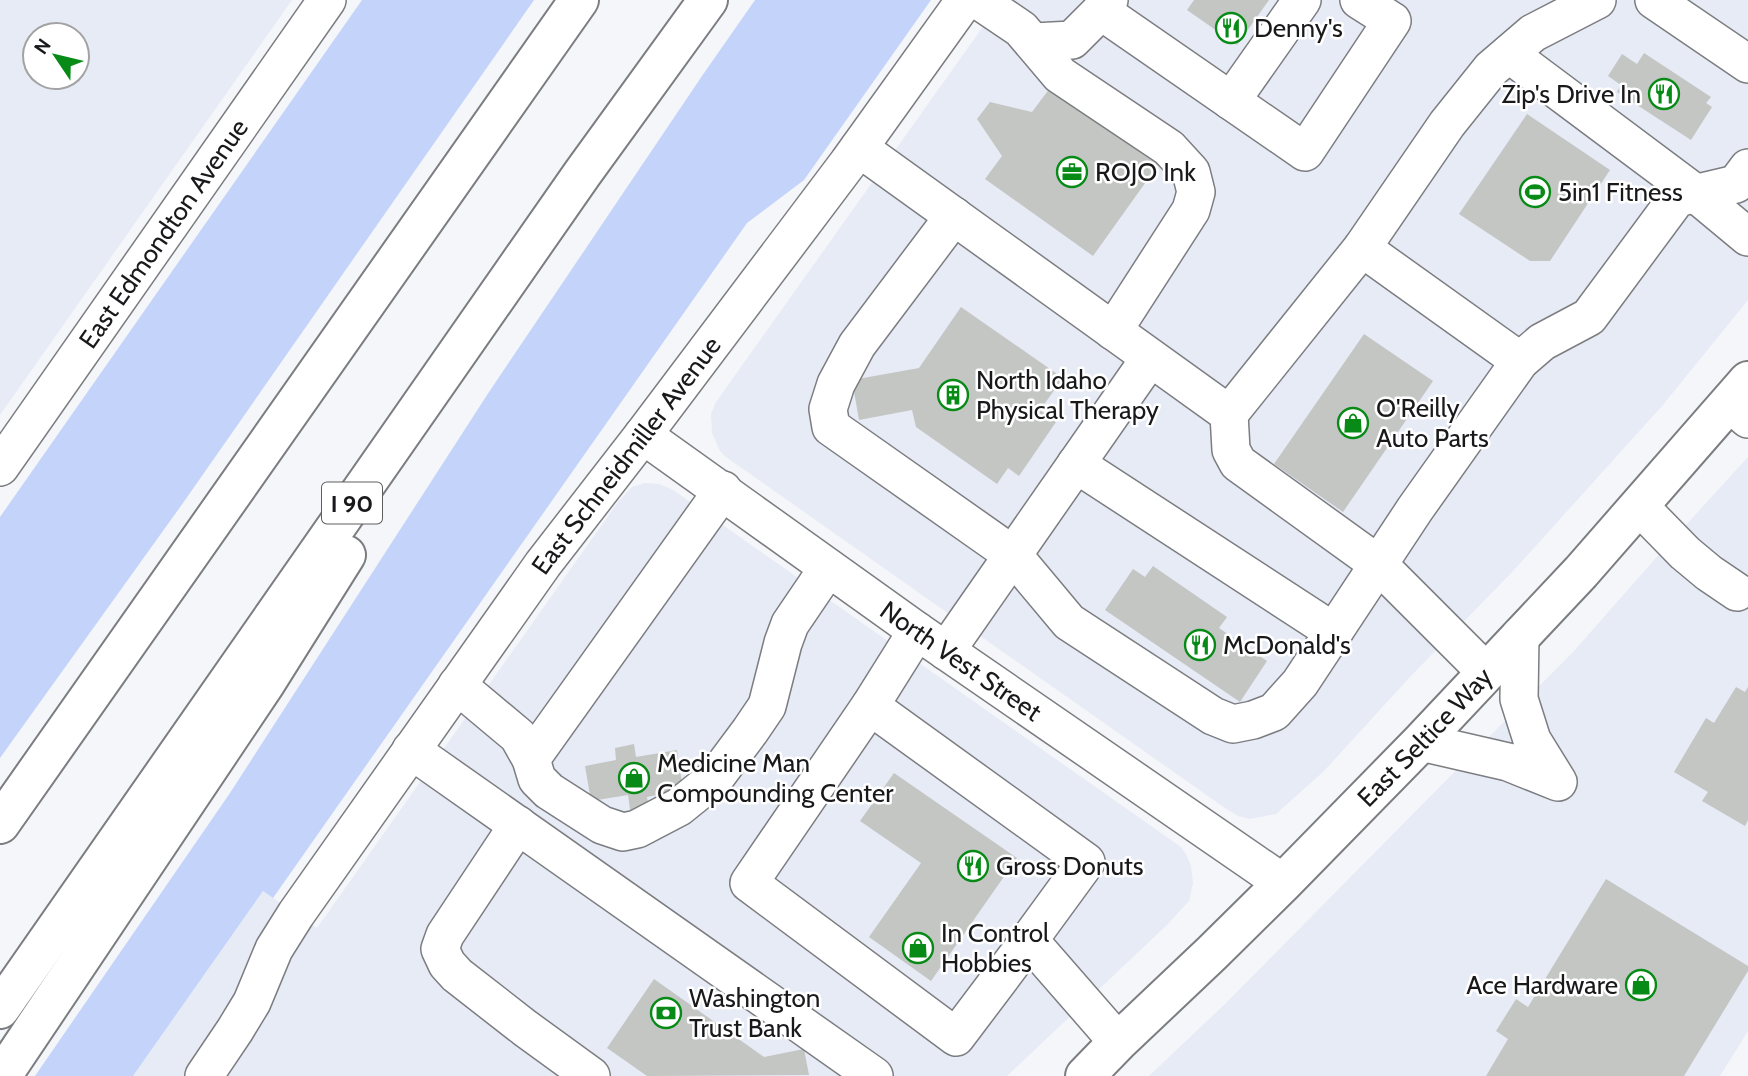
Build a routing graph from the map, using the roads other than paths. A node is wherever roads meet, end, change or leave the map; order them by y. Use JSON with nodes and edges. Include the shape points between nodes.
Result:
{"nodes":[{"id":1,"x":579,"y":0,"type":"edge"},
{"id":2,"x":708,"y":0,"type":"edge"},
{"id":3,"x":965,"y":0,"type":"edge"},
{"id":4,"x":978,"y":0,"type":"edge"},
{"id":5,"x":1302,"y":0,"type":"edge"},
{"id":6,"x":1359,"y":0,"type":"edge"},
{"id":7,"x":1597,"y":0,"type":"edge"},
{"id":8,"x":1654,"y":0,"type":"edge"},
{"id":9,"x":320,"y":3,"type":"edge"},
{"id":10,"x":1105,"y":5,"type":"edge"},
{"id":11,"x":1034,"y":43,"type":"junction"},
{"id":12,"x":1509,"y":54,"type":"junction"},
{"id":13,"x":1748,"y":64,"type":"edge"},
{"id":14,"x":1231,"y":101,"type":"junction"},
{"id":15,"x":859,"y":148,"type":"junction"},
{"id":16,"x":1748,"y":168,"type":"edge"},
{"id":17,"x":582,"y":173,"type":"junction"},
{"id":18,"x":1695,"y":193,"type":"junction"},
{"id":19,"x":954,"y":216,"type":"junction"},
{"id":20,"x":1748,"y":237,"type":"edge"},
{"id":21,"x":1362,"y":248,"type":"junction"},
{"id":22,"x":1113,"y":331,"type":"junction"},
{"id":23,"x":1150,"y":358,"type":"junction"},
{"id":24,"x":1520,"y":361,"type":"junction"},
{"id":25,"x":1742,"y":401,"type":"edge"},
{"id":26,"x":1229,"y":414,"type":"junction"},
{"id":27,"x":643,"y":435,"type":"junction"},
{"id":28,"x":1076,"y":464,"type":"junction"},
{"id":29,"x":0,"y":467,"type":"edge"},
{"id":30,"x":723,"y":491,"type":"junction"},
{"id":31,"x":1640,"y":507,"type":"junction"},
{"id":32,"x":1013,"y":555,"type":"junction"},
{"id":33,"x":1378,"y":564,"type":"junction"},
{"id":34,"x":828,"y":568,"type":"junction"},
{"id":35,"x":1737,"y":592,"type":"dead end"},
{"id":36,"x":1334,"y":632,"type":"junction"},
{"id":37,"x":1520,"y":636,"type":"junction"},
{"id":38,"x":931,"y":641,"type":"junction"},
{"id":39,"x":1486,"y":672,"type":"junction"},
{"id":40,"x":457,"y":685,"type":"junction"},
{"id":41,"x":870,"y":706,"type":"junction"},
{"id":42,"x":1421,"y":742,"type":"junction"},
{"id":43,"x":57,"y":743,"type":"junction"},
{"id":44,"x":411,"y":750,"type":"junction"},
{"id":45,"x":531,"y":759,"type":"junction"},
{"id":46,"x":0,"y":813,"type":"edge"},
{"id":47,"x":0,"y":824,"type":"edge"},
{"id":48,"x":518,"y":825,"type":"junction"},
{"id":49,"x":1283,"y":883,"type":"junction"},
{"id":50,"x":1029,"y":940,"type":"junction"},
{"id":51,"x":0,"y":1009,"type":"edge"},
{"id":52,"x":1118,"y":1042,"type":"junction"},
{"id":53,"x":2,"y":1076,"type":"edge"},
{"id":54,"x":204,"y":1076,"type":"edge"},
{"id":55,"x":591,"y":1076,"type":"edge"},
{"id":56,"x":873,"y":1076,"type":"edge"},
{"id":57,"x":1085,"y":1076,"type":"edge"}],
"edges":[{"from":1,"to":43,"type":"main road"},
{"from":2,"to":17,"type":"main road","number":"I 90"},
{"from":3,"to":15,"type":"street","name":"East Schneidmiller Avenue"},
{"from":4,"to":11,"type":"street"},
{"from":5,"to":14,"type":"street"},
{"from":6,"to":14,"type":"street","via":[[1392,21],[1305,152]]},
{"from":7,"to":12,"type":"street","via":[[1533,33]]},
{"from":8,"to":13,"type":"street"},
{"from":9,"to":29,"type":"street","name":"East Edmondton Avenue"},
{"from":10,"to":11,"type":"street","via":[[1072,40]]},
{"from":10,"to":14,"type":"street"},
{"from":11,"to":22,"type":"street","via":[[1060,75],[1169,148],[1191,173],[1196,192],[1191,210]]},
{"from":12,"to":18,"type":"street"},
{"from":12,"to":21,"type":"street","via":[[1491,69],[1447,124]]},
{"from":15,"to":19,"type":"street"},
{"from":15,"to":27,"type":"street","name":"East Schneidmiller Avenue"},
{"from":16,"to":18,"type":"street","via":[[1736,184]]},
{"from":17,"to":51,"type":"main road","number":"I 90"},
{"from":17,"to":53,"type":"main road","via":[[265,684]]},
{"from":18,"to":20,"type":"street"},
{"from":18,"to":24,"type":"street","via":[[1677,198],[1589,317],[1542,342]]},
{"from":19,"to":22,"type":"street"},
{"from":19,"to":32,"type":"street","via":[[857,345],[828,409],[831,427]]},
{"from":21,"to":24,"type":"street"},
{"from":21,"to":26,"type":"street"},
{"from":22,"to":23,"type":"street"},
{"from":23,"to":26,"type":"street"},
{"from":23,"to":28,"type":"street"},
{"from":24,"to":33,"type":"street"},
{"from":25,"to":31,"type":"main road","name":"East Seltice Way"},
{"from":26,"to":33,"type":"street","via":[[1231,450],[1238,463]]},
{"from":27,"to":30,"type":"street","name":"North Vest Street"},
{"from":27,"to":40,"type":"street","name":"East Schneidmiller Avenue","via":[[542,564]]},
{"from":28,"to":32,"type":"street"},
{"from":28,"to":36,"type":"street"},
{"from":30,"to":34,"type":"street","name":"North Vest Street"},
{"from":30,"to":45,"type":"street"},
{"from":31,"to":35,"type":"street","via":[[1685,553]]},
{"from":31,"to":37,"type":"main road","name":"East Seltice Way"},
{"from":32,"to":36,"type":"street","via":[[1069,622],[1213,716],[1233,723],[1274,712]]},
{"from":32,"to":38,"type":"street"},
{"from":33,"to":36,"type":"street"},
{"from":33,"to":39,"type":"street"},
{"from":34,"to":38,"type":"street","name":"North Vest Street"},
{"from":34,"to":45,"type":"street","via":[[790,624],[767,706],[715,778],[679,807],[623,832],[602,825],[549,792],[537,779]]},
{"from":37,"to":39,"type":"main road","name":"East Seltice Way"},
{"from":37,"to":42,"type":"street","via":[[1520,699],[1532,740],[1558,782],[1508,762]]},
{"from":38,"to":41,"type":"street"},
{"from":38,"to":49,"type":"street","name":"North Vest Street"},
{"from":39,"to":42,"type":"main road","name":"East Seltice Way"},
{"from":40,"to":44,"type":"street","name":"East Schneidmiller Avenue"},
{"from":40,"to":45,"type":"street","via":[[518,736]]},
{"from":41,"to":50,"type":"street","via":[[1086,862]]},
{"from":41,"to":50,"type":"street","via":[[749,883],[956,1037]]},
{"from":42,"to":49,"type":"main road","name":"East Seltice Way"},
{"from":43,"to":46,"type":"main road"},
{"from":43,"to":47,"type":"main road"},
{"from":44,"to":48,"type":"street"},
{"from":44,"to":54,"type":"street","name":"East Schneidmiller Avenue","via":[[296,914],[274,949],[252,1002]]},
{"from":48,"to":55,"type":"street","via":[[445,934],[440,949],[457,975]]},
{"from":48,"to":56,"type":"street"},
{"from":49,"to":52,"type":"main road","name":"East Seltice Way"},
{"from":50,"to":52,"type":"street"},
{"from":52,"to":57,"type":"main road","name":"East Seltice Way"}]}
